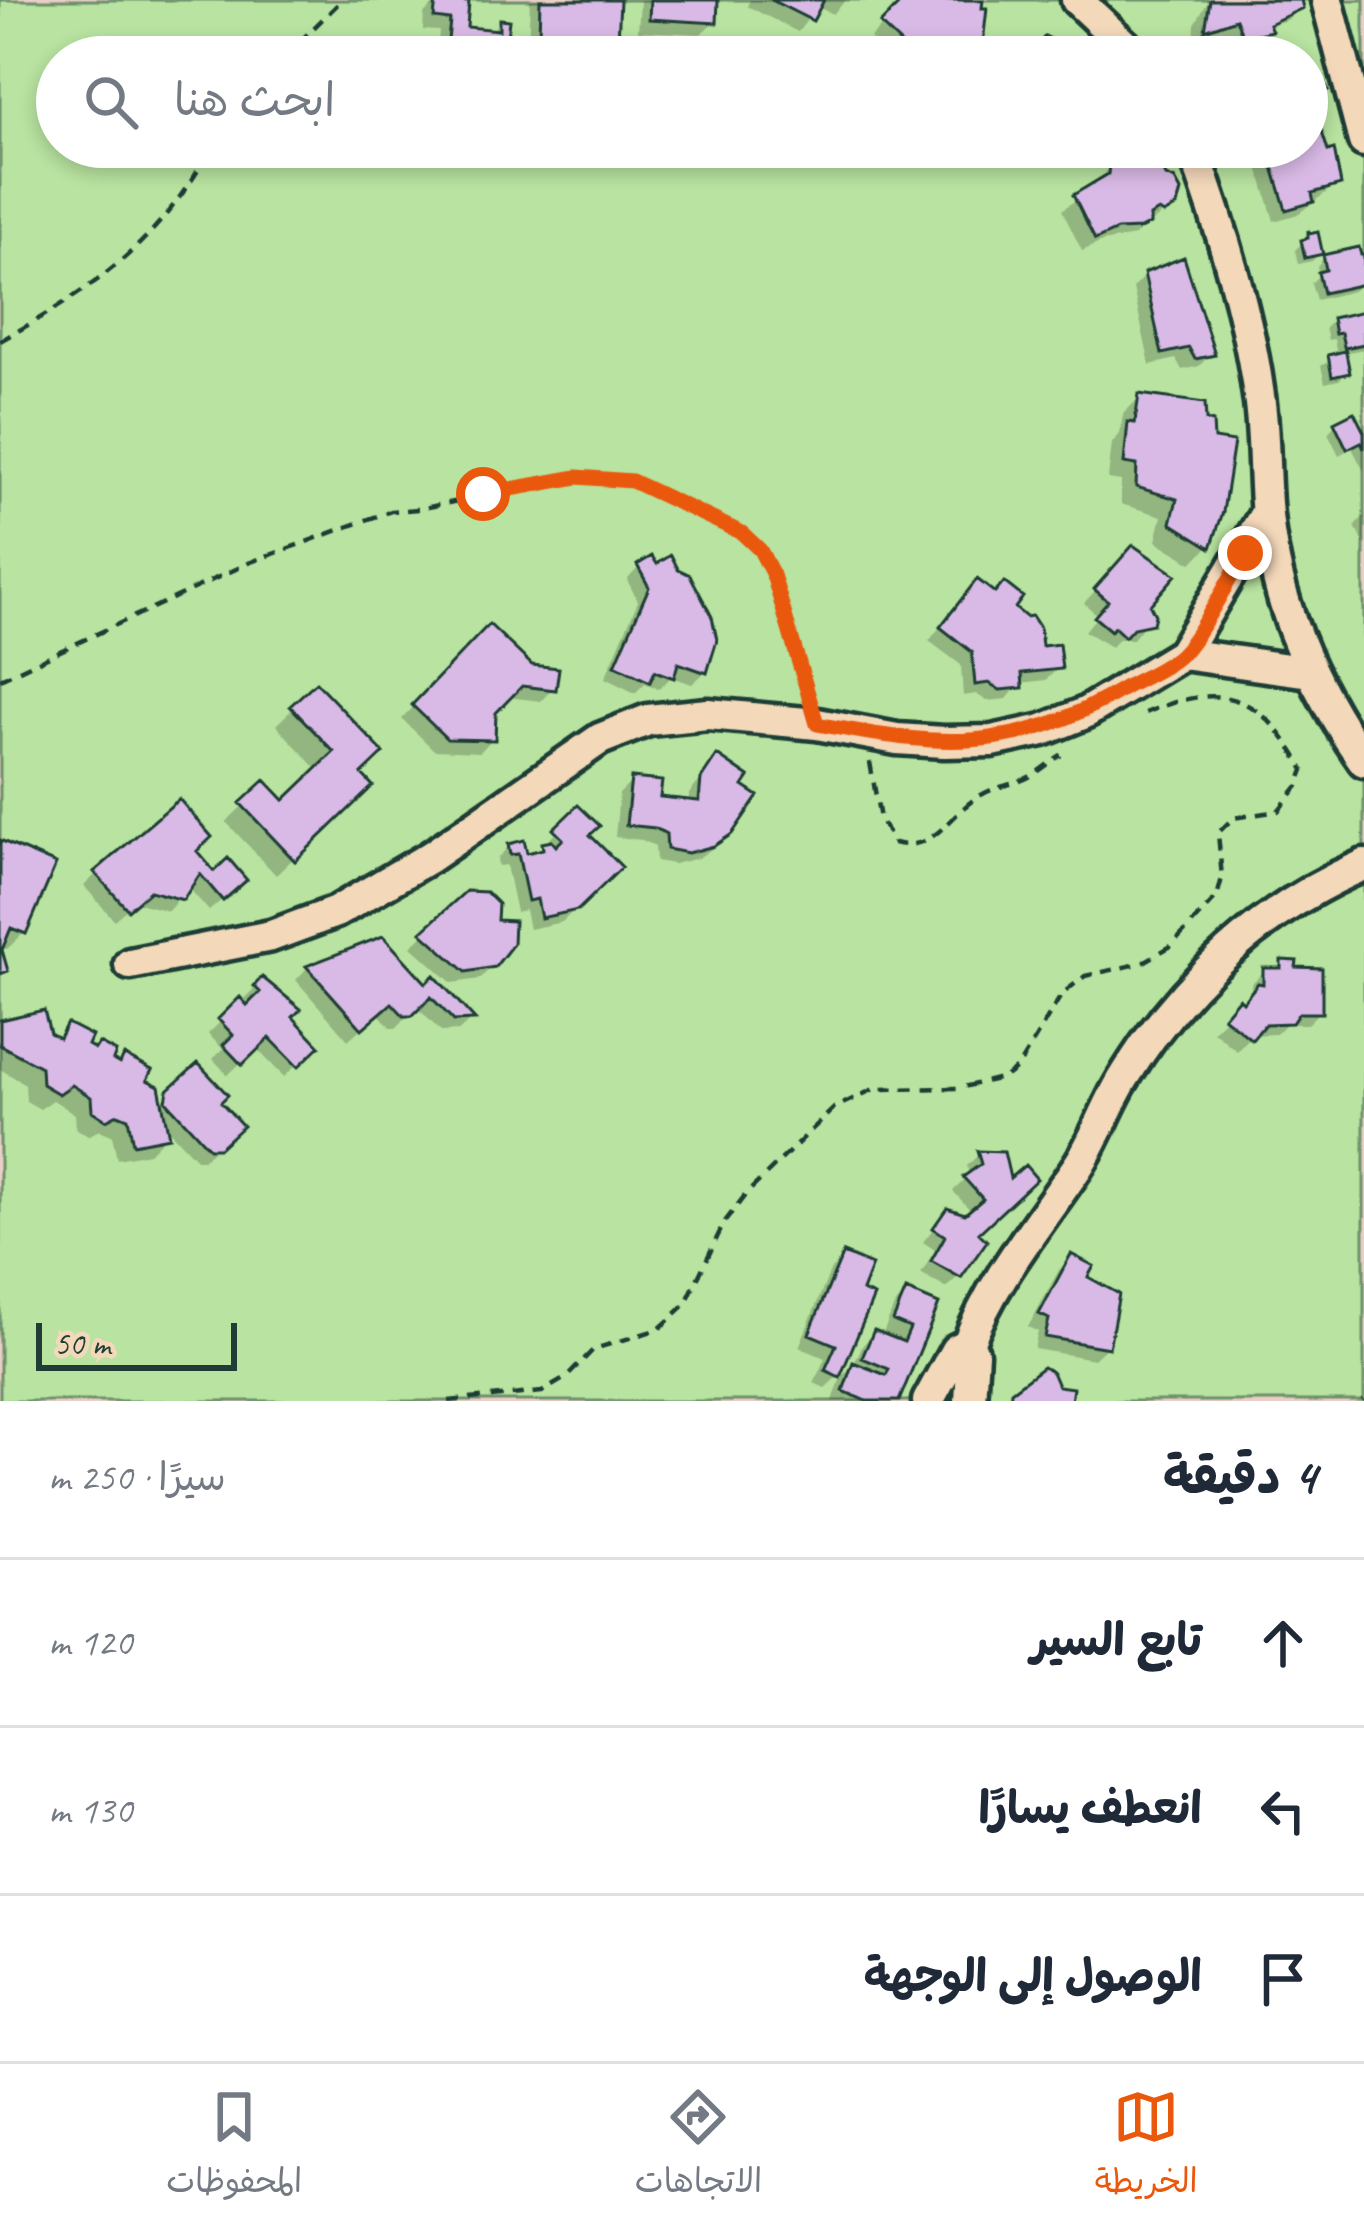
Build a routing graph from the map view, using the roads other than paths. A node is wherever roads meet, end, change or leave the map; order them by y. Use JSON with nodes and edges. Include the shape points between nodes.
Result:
{"nodes":[{"id":1,"x":1077,"y":0,"type":"edge"},
{"id":2,"x":1327,"y":0,"type":"edge"},
{"id":3,"x":1118,"y":36,"type":"edge"},
{"id":4,"x":1364,"y":141,"type":"edge"},
{"id":5,"x":1199,"y":168,"type":"edge"},
{"id":6,"x":1266,"y":513,"type":"junction"},
{"id":7,"x":1182,"y":654,"type":"junction"},
{"id":8,"x":1310,"y":672,"type":"junction"},
{"id":9,"x":1364,"y":760,"type":"edge"},
{"id":10,"x":1364,"y":865,"type":"edge"},
{"id":11,"x":130,"y":964,"type":"dead end"},
{"id":12,"x":967,"y":1346,"type":"junction"},
{"id":13,"x":928,"y":1401,"type":"edge"},
{"id":14,"x":970,"y":1401,"type":"edge"}],
"edges":[{"from":1,"to":3,"type":"street"},
{"from":2,"to":4,"type":"street"},
{"from":5,"to":6,"type":"street","via":[[1256,376]]},
{"from":6,"to":7,"type":"street"},
{"from":6,"to":8,"type":"street","via":[[1281,595]]},
{"from":7,"to":8,"type":"street"},
{"from":7,"to":11,"type":"street","via":[[1084,712],[992,741],[897,740],[708,714],[648,720],[600,740],[336,912],[271,936]]},
{"from":8,"to":9,"type":"street"},
{"from":10,"to":12,"type":"street","via":[[1259,925],[1168,1015],[1005,1270]]},
{"from":12,"to":13,"type":"street","via":[[956,1350]]},
{"from":12,"to":14,"type":"street"}]}
